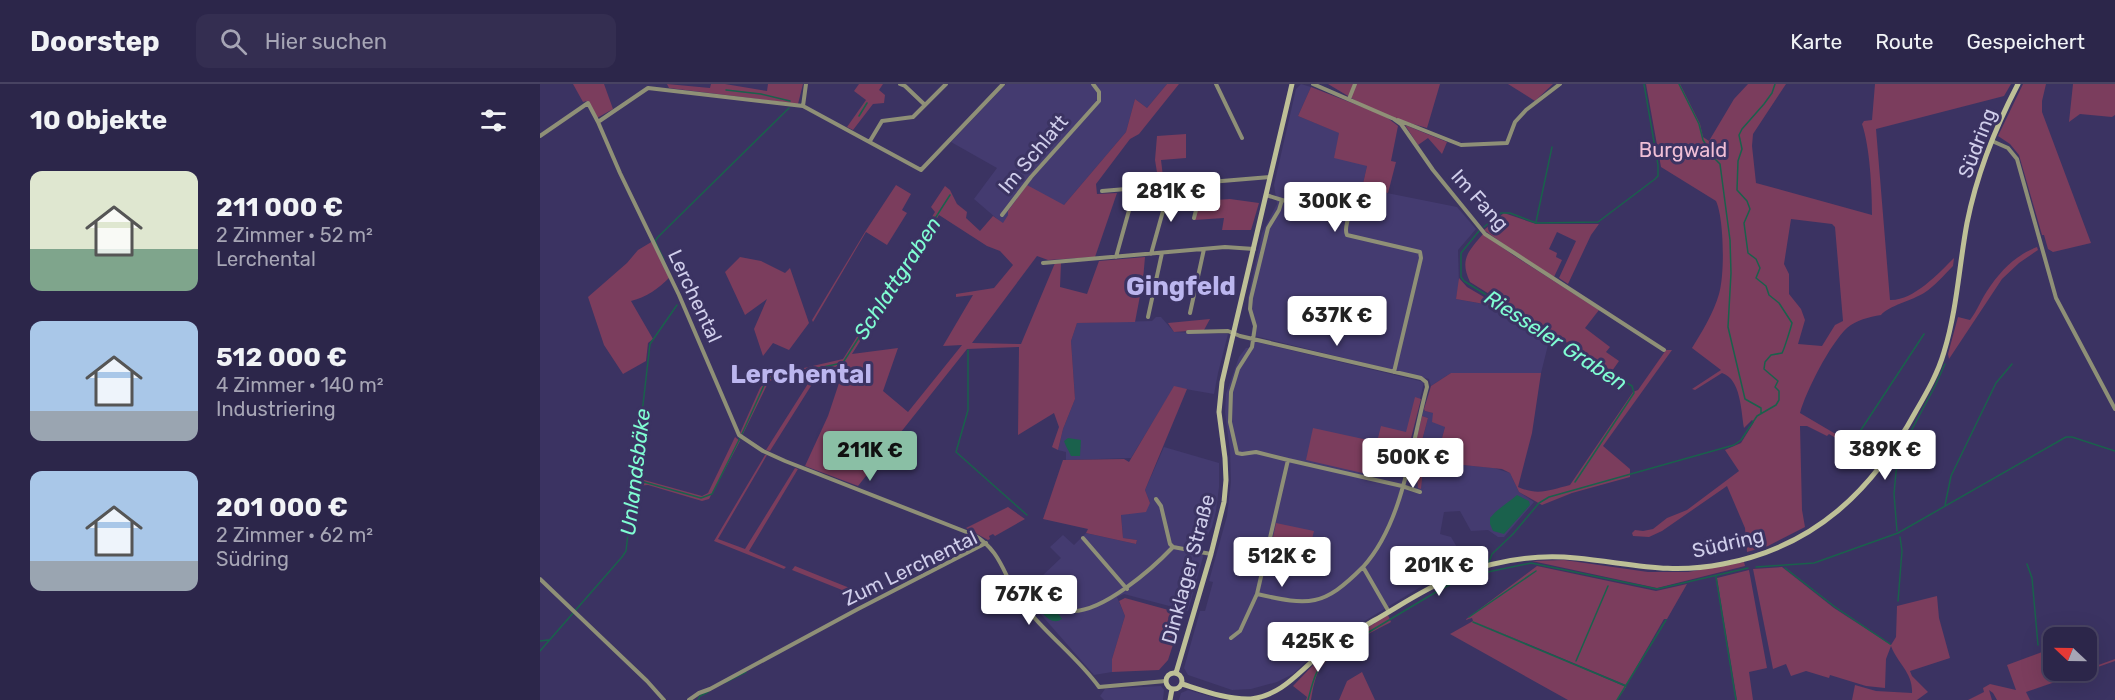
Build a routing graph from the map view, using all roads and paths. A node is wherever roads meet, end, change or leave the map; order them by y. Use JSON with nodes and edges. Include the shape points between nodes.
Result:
{"nodes":[{"id":1,"x":806,"y":84,"type":"edge"},
{"id":2,"x":900,"y":84,"type":"edge"},
{"id":3,"x":946,"y":84,"type":"edge"},
{"id":4,"x":1004,"y":84,"type":"edge"},
{"id":5,"x":1093,"y":84,"type":"edge"},
{"id":6,"x":1216,"y":84,"type":"edge"},
{"id":7,"x":1292,"y":84,"type":"edge"},
{"id":8,"x":1313,"y":84,"type":"edge"},
{"id":9,"x":1355,"y":84,"type":"edge"},
{"id":10,"x":1560,"y":84,"type":"edge"},
{"id":11,"x":2018,"y":84,"type":"edge"},
{"id":12,"x":1349,"y":99,"type":"junction"},
{"id":13,"x":925,"y":105,"type":"junction"},
{"id":14,"x":803,"y":106,"type":"junction"},
{"id":15,"x":1394,"y":119,"type":"junction"},
{"id":16,"x":598,"y":122,"type":"junction"},
{"id":17,"x":540,"y":136,"type":"edge"},
{"id":18,"x":1242,"y":138,"type":"dead end"},
{"id":19,"x":1991,"y":140,"type":"junction"},
{"id":20,"x":870,"y":141,"type":"junction"},
{"id":21,"x":1270,"y":177,"type":"junction"},
{"id":22,"x":1203,"y":183,"type":"junction"},
{"id":23,"x":1170,"y":186,"type":"junction"},
{"id":24,"x":1135,"y":189,"type":"junction"},
{"id":25,"x":1102,"y":191,"type":"dead end"},
{"id":26,"x":1266,"y":195,"type":"junction"},
{"id":27,"x":1282,"y":200,"type":"junction"},
{"id":28,"x":1002,"y":215,"type":"dead end"},
{"id":29,"x":1194,"y":218,"type":"dead end"},
{"id":30,"x":1204,"y":249,"type":"junction"},
{"id":31,"x":1254,"y":249,"type":"junction"},
{"id":32,"x":1162,"y":253,"type":"junction"},
{"id":33,"x":1150,"y":254,"type":"junction"},
{"id":34,"x":1116,"y":256,"type":"junction"},
{"id":35,"x":1042,"y":263,"type":"dead end"},
{"id":36,"x":1190,"y":313,"type":"dead end"},
{"id":37,"x":1148,"y":317,"type":"dead end"},
{"id":38,"x":1188,"y":333,"type":"dead end"},
{"id":39,"x":1235,"y":334,"type":"junction"},
{"id":40,"x":1253,"y":339,"type":"junction"},
{"id":41,"x":1664,"y":351,"type":"dead end"},
{"id":42,"x":1394,"y":372,"type":"junction"},
{"id":43,"x":2115,"y":409,"type":"edge"},
{"id":44,"x":1288,"y":460,"type":"junction"},
{"id":45,"x":1402,"y":486,"type":"junction"},
{"id":46,"x":1420,"y":492,"type":"dead end"},
{"id":47,"x":1156,"y":499,"type":"dead end"},
{"id":48,"x":1083,"y":538,"type":"dead end"},
{"id":49,"x":987,"y":543,"type":"junction"},
{"id":50,"x":1173,"y":547,"type":"junction"},
{"id":51,"x":1211,"y":554,"type":"junction"},
{"id":52,"x":1363,"y":567,"type":"junction"},
{"id":53,"x":540,"y":579,"type":"edge"},
{"id":54,"x":1127,"y":589,"type":"junction"},
{"id":55,"x":1257,"y":594,"type":"junction"},
{"id":56,"x":1072,"y":611,"type":"dead end"},
{"id":57,"x":1389,"y":612,"type":"junction"},
{"id":58,"x":1232,"y":638,"type":"dead end"},
{"id":59,"x":1176,"y":674,"type":"junction"},
{"id":60,"x":1166,"y":681,"type":"junction"},
{"id":61,"x":1182,"y":684,"type":"junction"},
{"id":62,"x":1172,"y":689,"type":"junction"},
{"id":63,"x":664,"y":700,"type":"edge"},
{"id":64,"x":689,"y":700,"type":"edge"},
{"id":65,"x":1170,"y":700,"type":"edge"}],
"edges":[{"from":1,"to":14,"type":"street"},
{"from":2,"to":13,"type":"street"},
{"from":3,"to":13,"type":"street"},
{"from":4,"to":20,"type":"street","via":[[921,170]]},
{"from":5,"to":28,"type":"street","name":"Im Schlatt","via":[[1100,92],[1099,101]]},
{"from":6,"to":18,"type":"street"},
{"from":7,"to":21,"type":"main road","name":"Dinklager Straße"},
{"from":8,"to":12,"type":"street","name":"Im Fang"},
{"from":9,"to":12,"type":"street"},
{"from":10,"to":15,"type":"street","via":[[1515,122],[1508,142],[1461,145]]},
{"from":11,"to":19,"type":"main road","name":"Südring"},
{"from":12,"to":15,"type":"street","name":"Im Fang"},
{"from":13,"to":20,"type":"street","via":[[911,118],[882,122]]},
{"from":14,"to":16,"type":"street","via":[[648,88]]},
{"from":14,"to":20,"type":"street"},
{"from":15,"to":41,"type":"street","name":"Im Fang","via":[[1485,234]]},
{"from":16,"to":17,"type":"street","name":"Lerchental","via":[[588,103]]},
{"from":16,"to":49,"type":"street","name":"Lerchental","via":[[684,305],[740,437],[773,456]]},
{"from":19,"to":43,"type":"street","via":[[2008,148],[2017,159],[2056,298]]},
{"from":19,"to":57,"type":"main road","name":"Südring","via":[[1968,219],[1941,362],[1894,450],[1845,506],[1767,552],[1713,566],[1653,568],[1553,557],[1512,560],[1440,583]]},
{"from":21,"to":22,"type":"street"},
{"from":21,"to":26,"type":"main road","name":"Dinklager Straße"},
{"from":22,"to":23,"type":"street"},
{"from":22,"to":29,"type":"street"},
{"from":23,"to":24,"type":"street"},
{"from":23,"to":33,"type":"street"},
{"from":24,"to":25,"type":"street"},
{"from":24,"to":34,"type":"street"},
{"from":26,"to":27,"type":"street"},
{"from":26,"to":31,"type":"main road","name":"Dinklager Straße"},
{"from":27,"to":40,"type":"street","via":[[1268,228],[1251,298]]},
{"from":27,"to":42,"type":"street","via":[[1347,212],[1347,235],[1420,252]]},
{"from":30,"to":31,"type":"street"},
{"from":30,"to":32,"type":"street"},
{"from":30,"to":36,"type":"street"},
{"from":31,"to":39,"type":"main road","name":"Dinklager Straße"},
{"from":32,"to":33,"type":"street"},
{"from":32,"to":37,"type":"street"},
{"from":33,"to":34,"type":"street"},
{"from":34,"to":35,"type":"street"},
{"from":38,"to":39,"type":"street"},
{"from":39,"to":40,"type":"street"},
{"from":39,"to":51,"type":"main road","name":"Dinklager Straße","via":[[1222,382],[1224,502]]},
{"from":40,"to":42,"type":"street"},
{"from":40,"to":44,"type":"street","via":[[1231,393],[1235,450],[1239,454],[1256,452]]},
{"from":42,"to":45,"type":"street","via":[[1421,378],[1427,387]]},
{"from":44,"to":45,"type":"street"},
{"from":44,"to":55,"type":"street"},
{"from":45,"to":46,"type":"street"},
{"from":45,"to":52,"type":"street","via":[[1386,537]]},
{"from":47,"to":50,"type":"street"},
{"from":48,"to":54,"type":"street"},
{"from":49,"to":60,"type":"street","name":"Zum Lerchental","via":[[1019,598],[1099,687]]},
{"from":49,"to":64,"type":"street","name":"Zum Lerchental"},
{"from":50,"to":51,"type":"street"},
{"from":50,"to":54,"type":"street"},
{"from":51,"to":59,"type":"main road","name":"Dinklager Straße"},
{"from":52,"to":55,"type":"street","via":[[1341,588],[1311,602]]},
{"from":52,"to":57,"type":"street"},
{"from":53,"to":63,"type":"street"},
{"from":54,"to":56,"type":"street"},
{"from":55,"to":58,"type":"street","via":[[1240,631]]},
{"from":57,"to":61,"type":"main road","name":"Südring","via":[[1330,647],[1292,682],[1266,696],[1238,699]]},
{"from":59,"to":60,"type":"main road"},
{"from":59,"to":61,"type":"main road"},
{"from":60,"to":62,"type":"main road"},
{"from":61,"to":62,"type":"main road"},
{"from":62,"to":65,"type":"main road"}]}
